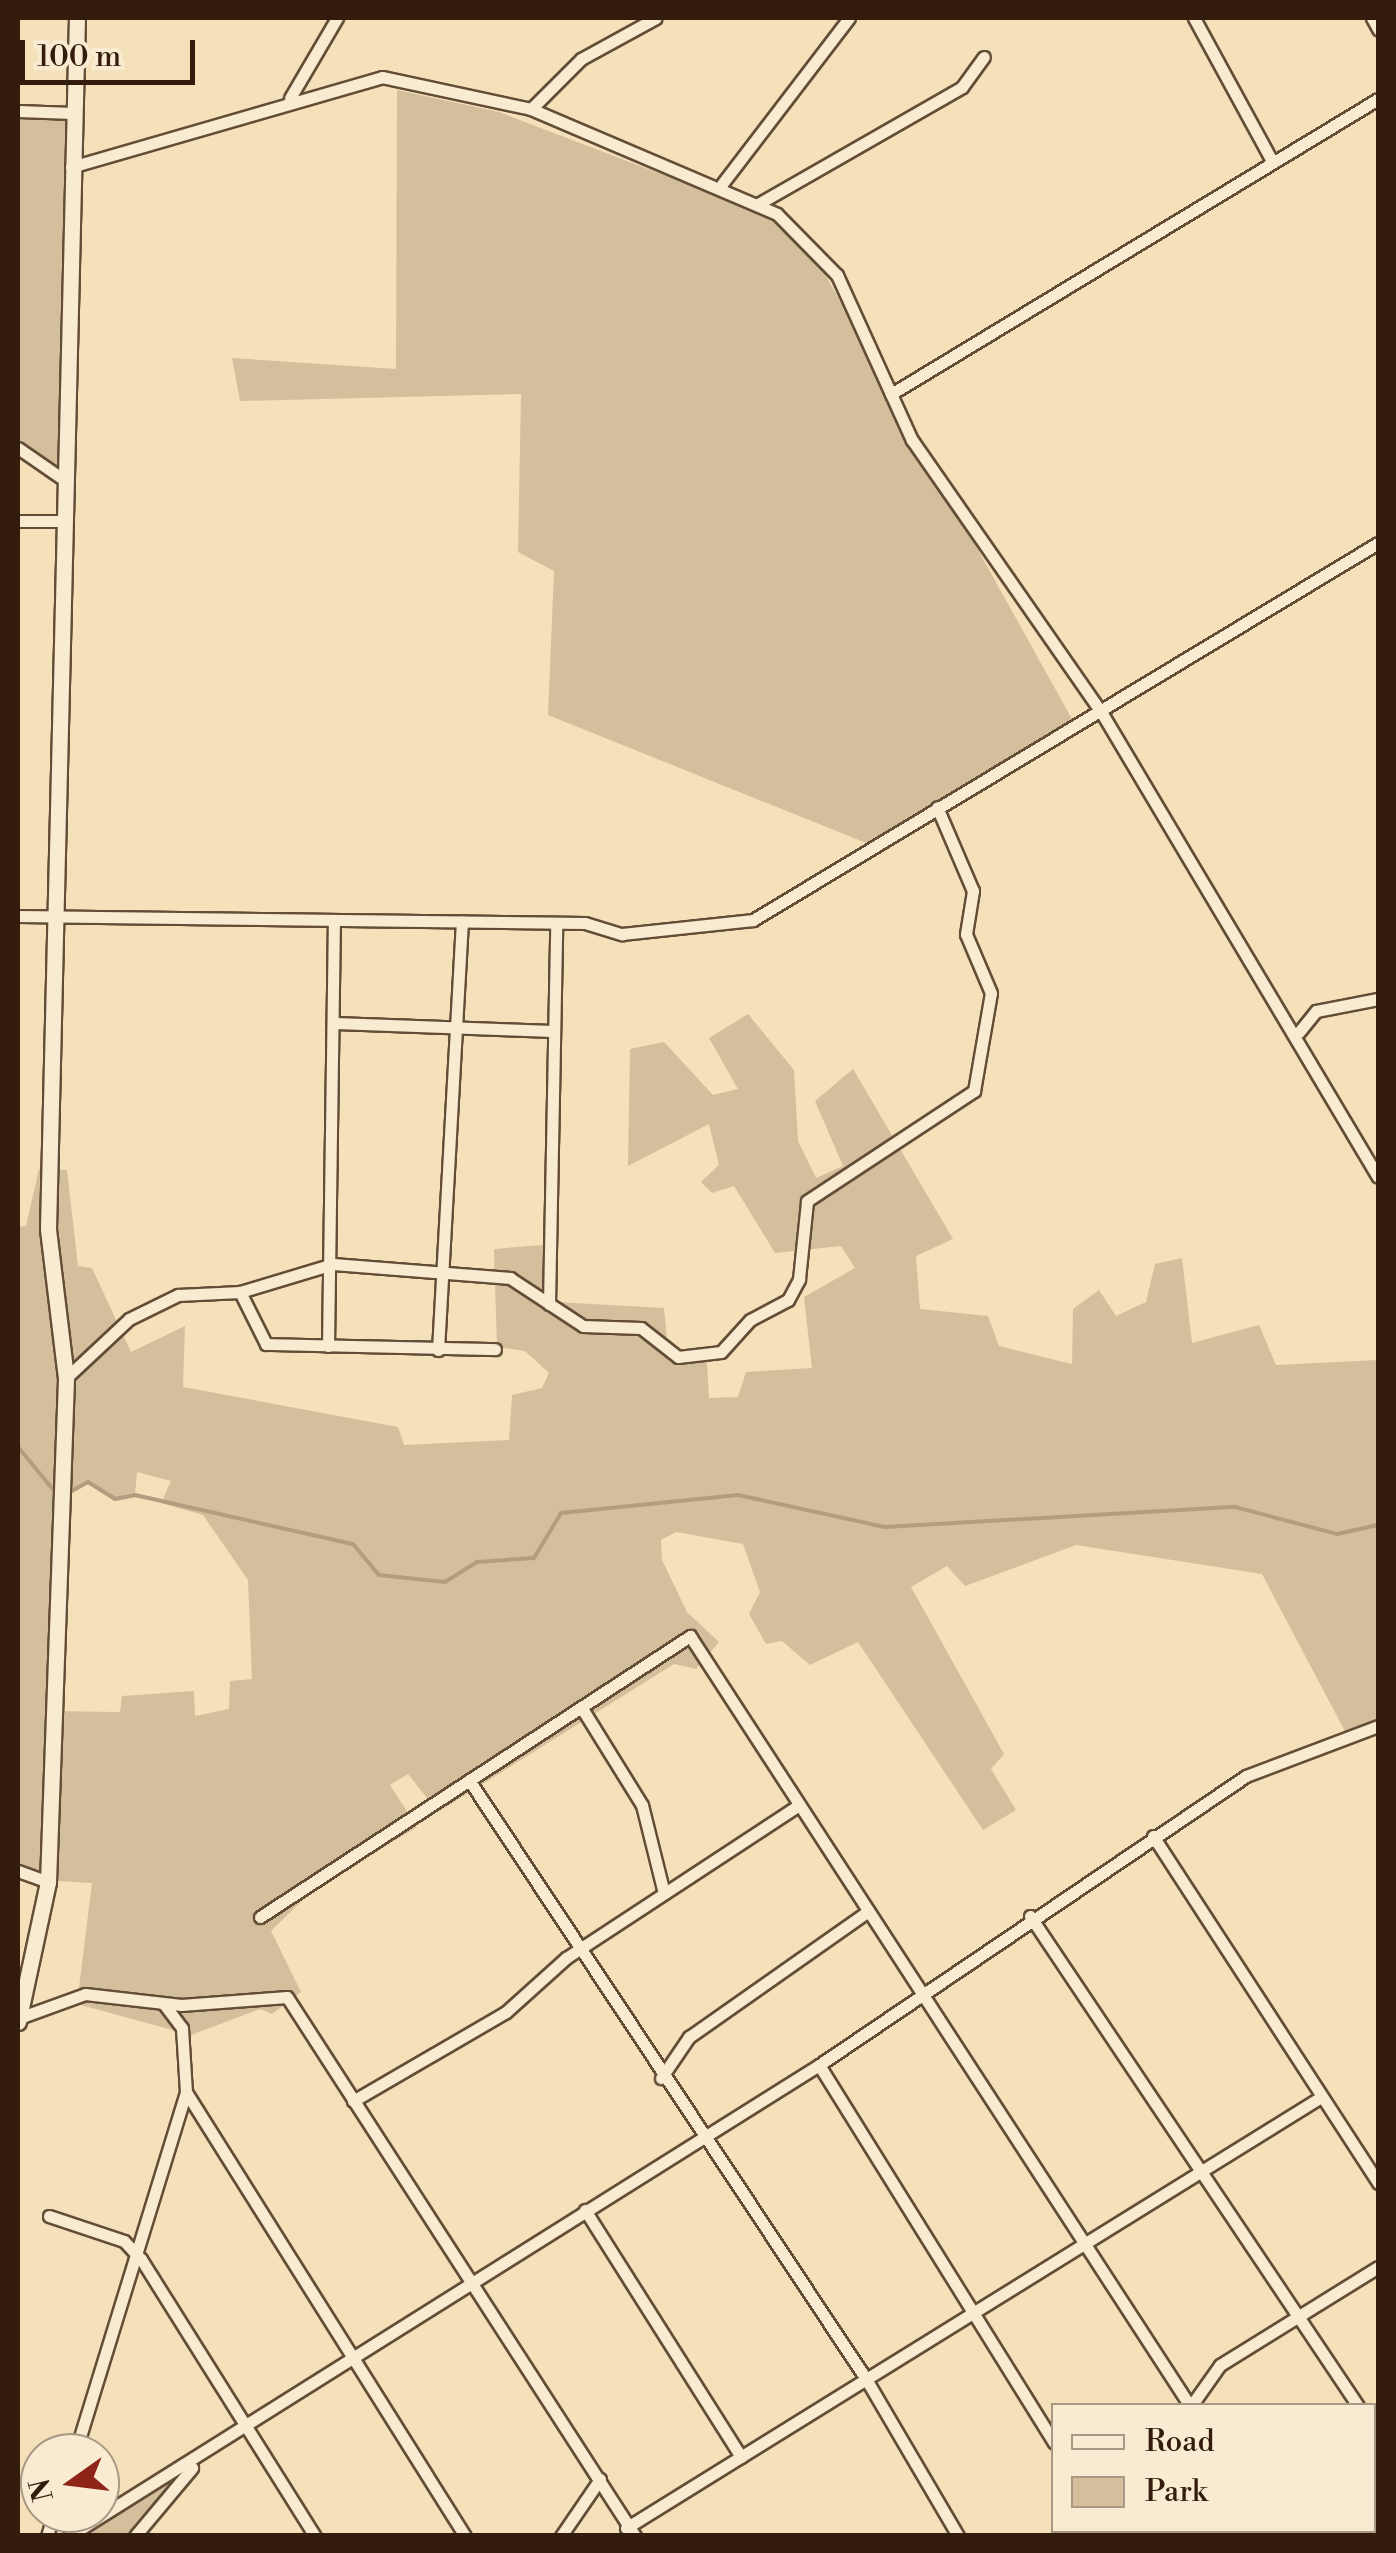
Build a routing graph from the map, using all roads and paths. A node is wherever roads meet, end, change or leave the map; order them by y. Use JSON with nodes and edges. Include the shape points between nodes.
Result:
{"nodes":[{"id":1,"x":78,"y":18,"type":"edge"},
{"id":2,"x":337,"y":18,"type":"edge"},
{"id":3,"x":656,"y":18,"type":"edge"},
{"id":4,"x":848,"y":18,"type":"edge"},
{"id":5,"x":1194,"y":18,"type":"edge"},
{"id":6,"x":1372,"y":18,"type":"edge"},
{"id":7,"x":1378,"y":28,"type":"edge"},
{"id":8,"x":984,"y":57,"type":"dead end"},
{"id":9,"x":290,"y":98,"type":"junction"},
{"id":10,"x":1378,"y":99,"type":"edge"},
{"id":11,"x":532,"y":109,"type":"junction"},
{"id":12,"x":18,"y":111,"type":"edge"},
{"id":13,"x":73,"y":113,"type":"junction"},
{"id":14,"x":1272,"y":161,"type":"junction"},
{"id":15,"x":71,"y":167,"type":"junction"},
{"id":16,"x":722,"y":184,"type":"junction"},
{"id":17,"x":758,"y":204,"type":"junction"},
{"id":18,"x":891,"y":394,"type":"junction"},
{"id":19,"x":18,"y":448,"type":"edge"},
{"id":20,"x":60,"y":477,"type":"junction"},
{"id":21,"x":18,"y":521,"type":"edge"},
{"id":22,"x":60,"y":521,"type":"junction"},
{"id":23,"x":1378,"y":543,"type":"edge"},
{"id":24,"x":1100,"y":710,"type":"junction"},
{"id":25,"x":937,"y":807,"type":"junction"},
{"id":26,"x":18,"y":916,"type":"edge"},
{"id":27,"x":54,"y":918,"type":"junction"},
{"id":28,"x":334,"y":921,"type":"junction"},
{"id":29,"x":462,"y":922,"type":"junction"},
{"id":30,"x":556,"y":923,"type":"junction"},
{"id":31,"x":1378,"y":999,"type":"edge"},
{"id":32,"x":334,"y":1023,"type":"junction"},
{"id":33,"x":455,"y":1028,"type":"junction"},
{"id":34,"x":554,"y":1031,"type":"junction"},
{"id":35,"x":1299,"y":1032,"type":"junction"},
{"id":36,"x":1378,"y":1177,"type":"edge"},
{"id":37,"x":332,"y":1264,"type":"junction"},
{"id":38,"x":438,"y":1269,"type":"junction"},
{"id":39,"x":240,"y":1292,"type":"junction"},
{"id":40,"x":548,"y":1304,"type":"junction"},
{"id":41,"x":328,"y":1346,"type":"junction"},
{"id":42,"x":495,"y":1349,"type":"dead end"},
{"id":43,"x":438,"y":1350,"type":"junction"},
{"id":44,"x":66,"y":1378,"type":"junction"},
{"id":45,"x":582,"y":1710,"type":"junction"},
{"id":46,"x":1378,"y":1726,"type":"edge"},
{"id":47,"x":470,"y":1780,"type":"junction"},
{"id":48,"x":799,"y":1805,"type":"junction"},
{"id":49,"x":1153,"y":1836,"type":"junction"},
{"id":50,"x":18,"y":1871,"type":"edge"},
{"id":51,"x":48,"y":1882,"type":"junction"},
{"id":52,"x":664,"y":1893,"type":"junction"},
{"id":53,"x":868,"y":1911,"type":"junction"},
{"id":54,"x":260,"y":1916,"type":"dead end"},
{"id":55,"x":1030,"y":1916,"type":"junction"},
{"id":56,"x":576,"y":1953,"type":"junction"},
{"id":57,"x":920,"y":1992,"type":"junction"},
{"id":58,"x":164,"y":2003,"type":"junction"},
{"id":59,"x":18,"y":2020,"type":"edge"},
{"id":60,"x":819,"y":2064,"type":"junction"},
{"id":61,"x":661,"y":2078,"type":"junction"},
{"id":62,"x":186,"y":2092,"type":"junction"},
{"id":63,"x":1321,"y":2098,"type":"junction"},
{"id":64,"x":353,"y":2102,"type":"junction"},
{"id":65,"x":701,"y":2136,"type":"junction"},
{"id":66,"x":1206,"y":2169,"type":"junction"},
{"id":67,"x":1378,"y":2183,"type":"edge"},
{"id":68,"x":586,"y":2210,"type":"junction"},
{"id":69,"x":49,"y":2216,"type":"dead end"},
{"id":70,"x":1083,"y":2245,"type":"junction"},
{"id":71,"x":141,"y":2259,"type":"junction"},
{"id":72,"x":1378,"y":2268,"type":"edge"},
{"id":73,"x":471,"y":2284,"type":"junction"},
{"id":74,"x":969,"y":2315,"type":"junction"},
{"id":75,"x":1303,"y":2315,"type":"junction"},
{"id":76,"x":356,"y":2360,"type":"junction"},
{"id":77,"x":866,"y":2379,"type":"junction"},
{"id":78,"x":1188,"y":2403,"type":"edge"},
{"id":79,"x":1192,"y":2403,"type":"edge"},
{"id":80,"x":1356,"y":2403,"type":"edge"},
{"id":81,"x":249,"y":2430,"type":"junction"},
{"id":82,"x":82,"y":2433,"type":"edge"},
{"id":83,"x":1051,"y":2439,"type":"edge"},
{"id":84,"x":740,"y":2457,"type":"junction"},
{"id":85,"x":198,"y":2461,"type":"junction"},
{"id":86,"x":600,"y":2479,"type":"junction"},
{"id":87,"x":631,"y":2532,"type":"edge"},
{"id":88,"x":70,"y":2536,"type":"edge"},
{"id":89,"x":135,"y":2536,"type":"edge"},
{"id":90,"x":316,"y":2536,"type":"edge"},
{"id":91,"x":466,"y":2536,"type":"edge"},
{"id":92,"x":561,"y":2536,"type":"edge"},
{"id":93,"x":958,"y":2536,"type":"edge"}],
"edges":[{"from":1,"to":13,"type":"main road"},
{"from":2,"to":9,"type":"street"},
{"from":3,"to":11,"type":"street","via":[[581,59]]},
{"from":4,"to":16,"type":"street"},
{"from":5,"to":14,"type":"street"},
{"from":6,"to":7,"type":"street"},
{"from":8,"to":17,"type":"street","via":[[962,87]]},
{"from":9,"to":11,"type":"street","via":[[382,77]]},
{"from":9,"to":15,"type":"street"},
{"from":10,"to":14,"type":"street"},
{"from":11,"to":16,"type":"street","via":[[583,138]]},
{"from":12,"to":13,"type":"street"},
{"from":13,"to":15,"type":"main road"},
{"from":14,"to":18,"type":"street"},
{"from":15,"to":20,"type":"main road"},
{"from":16,"to":17,"type":"street"},
{"from":17,"to":18,"type":"street","via":[[837,274]]},
{"from":18,"to":24,"type":"street","via":[[912,440]]},
{"from":19,"to":20,"type":"street"},
{"from":20,"to":22,"type":"main road"},
{"from":21,"to":22,"type":"street"},
{"from":22,"to":27,"type":"main road"},
{"from":23,"to":24,"type":"street"},
{"from":24,"to":25,"type":"street"},
{"from":24,"to":35,"type":"street","via":[[1258,983]]},
{"from":25,"to":30,"type":"street","via":[[753,920],[622,934]]},
{"from":25,"to":40,"type":"street","via":[[973,891],[966,934],[991,993],[974,1091],[807,1201],[800,1279],[788,1300],[750,1320],[721,1352],[678,1357],[641,1328],[583,1326]]},
{"from":26,"to":27,"type":"street"},
{"from":27,"to":28,"type":"street"},
{"from":27,"to":44,"type":"main road","via":[[48,1228]]},
{"from":28,"to":29,"type":"street"},
{"from":28,"to":32,"type":"street"},
{"from":29,"to":30,"type":"street"},
{"from":29,"to":33,"type":"street"},
{"from":30,"to":34,"type":"street"},
{"from":31,"to":35,"type":"street","via":[[1316,1011]]},
{"from":32,"to":33,"type":"street"},
{"from":32,"to":37,"type":"street"},
{"from":33,"to":34,"type":"street"},
{"from":33,"to":38,"type":"street"},
{"from":34,"to":40,"type":"street"},
{"from":35,"to":36,"type":"street"},
{"from":37,"to":38,"type":"street"},
{"from":37,"to":39,"type":"street"},
{"from":37,"to":41,"type":"street"},
{"from":38,"to":40,"type":"street","via":[[510,1278]]},
{"from":38,"to":43,"type":"street"},
{"from":39,"to":41,"type":"street","via":[[266,1344]]},
{"from":39,"to":44,"type":"street","via":[[161,1303],[128,1319]]},
{"from":41,"to":43,"type":"street"},
{"from":42,"to":43,"type":"street"},
{"from":44,"to":51,"type":"main road"},
{"from":45,"to":47,"type":"street"},
{"from":45,"to":48,"type":"street","via":[[690,1636]]},
{"from":45,"to":52,"type":"street","via":[[642,1805]]},
{"from":46,"to":49,"type":"street","via":[[1246,1776]]},
{"from":47,"to":54,"type":"street"},
{"from":47,"to":56,"type":"street"},
{"from":48,"to":52,"type":"street"},
{"from":48,"to":53,"type":"street"},
{"from":49,"to":55,"type":"street"},
{"from":49,"to":63,"type":"street"},
{"from":50,"to":51,"type":"street"},
{"from":51,"to":59,"type":"main road"},
{"from":52,"to":56,"type":"street"},
{"from":53,"to":57,"type":"street"},
{"from":53,"to":61,"type":"street","via":[[689,2037]]},
{"from":55,"to":57,"type":"street"},
{"from":55,"to":66,"type":"street"},
{"from":56,"to":61,"type":"street"},
{"from":56,"to":64,"type":"street","via":[[506,2012]]},
{"from":57,"to":60,"type":"street"},
{"from":57,"to":70,"type":"street"},
{"from":58,"to":59,"type":"street","via":[[85,1994]]},
{"from":58,"to":62,"type":"street","via":[[182,2028]]},
{"from":58,"to":64,"type":"street","via":[[287,1997]]},
{"from":60,"to":65,"type":"street"},
{"from":60,"to":74,"type":"street"},
{"from":61,"to":65,"type":"street"},
{"from":62,"to":71,"type":"street"},
{"from":62,"to":76,"type":"street"},
{"from":63,"to":66,"type":"street"},
{"from":63,"to":67,"type":"street"},
{"from":64,"to":73,"type":"street"},
{"from":65,"to":68,"type":"street"},
{"from":65,"to":77,"type":"street"},
{"from":66,"to":70,"type":"street"},
{"from":66,"to":75,"type":"street"},
{"from":68,"to":73,"type":"street"},
{"from":68,"to":84,"type":"street"},
{"from":69,"to":71,"type":"street","via":[[124,2241]]},
{"from":70,"to":74,"type":"street"},
{"from":70,"to":78,"type":"street"},
{"from":71,"to":81,"type":"street"},
{"from":71,"to":82,"type":"street"},
{"from":72,"to":75,"type":"street"},
{"from":73,"to":76,"type":"street"},
{"from":73,"to":86,"type":"street"},
{"from":74,"to":77,"type":"street"},
{"from":74,"to":83,"type":"street"},
{"from":75,"to":79,"type":"street","via":[[1220,2366]]},
{"from":75,"to":80,"type":"street"},
{"from":76,"to":81,"type":"street"},
{"from":76,"to":91,"type":"street"},
{"from":77,"to":84,"type":"street"},
{"from":77,"to":93,"type":"street"},
{"from":81,"to":85,"type":"street"},
{"from":81,"to":90,"type":"street"},
{"from":84,"to":87,"type":"street"},
{"from":85,"to":88,"type":"street"},
{"from":85,"to":89,"type":"street"},
{"from":86,"to":87,"type":"street"},
{"from":86,"to":92,"type":"street"}]}
